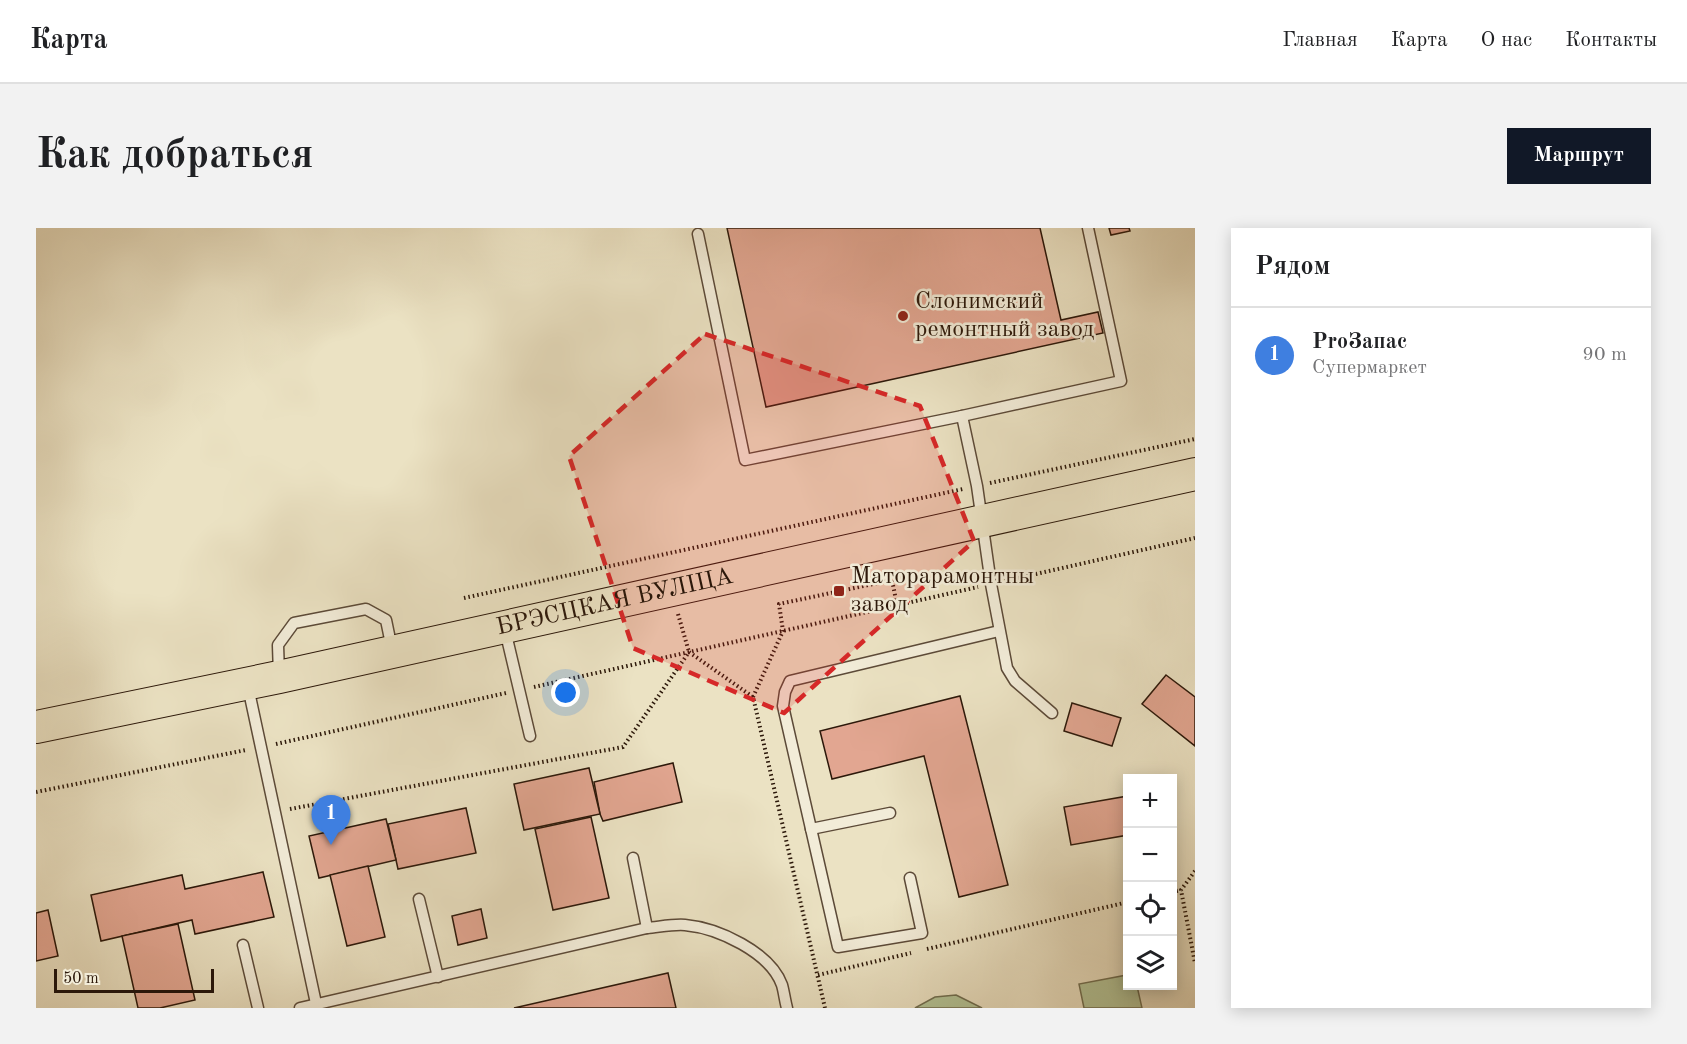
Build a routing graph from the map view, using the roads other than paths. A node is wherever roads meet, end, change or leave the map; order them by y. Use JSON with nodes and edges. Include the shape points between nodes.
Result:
{"nodes":[{"id":1,"x":1088,"y":228,"type":"edge"},
{"id":2,"x":698,"y":234,"type":"dead end"},
{"id":3,"x":962,"y":416,"type":"junction"},
{"id":4,"x":1195,"y":474,"type":"edge"},
{"id":5,"x":981,"y":521,"type":"junction"},
{"id":6,"x":504,"y":627,"type":"junction"},
{"id":7,"x":999,"y":631,"type":"junction"},
{"id":8,"x":393,"y":652,"type":"junction"},
{"id":9,"x":279,"y":677,"type":"junction"},
{"id":10,"x":247,"y":684,"type":"junction"},
{"id":11,"x":1052,"y":713,"type":"dead end"},
{"id":12,"x":36,"y":727,"type":"edge"},
{"id":13,"x":530,"y":736,"type":"dead end"},
{"id":14,"x":890,"y":813,"type":"dead end"},
{"id":15,"x":811,"y":829,"type":"junction"},
{"id":16,"x":633,"y":858,"type":"dead end"},
{"id":17,"x":910,"y":878,"type":"dead end"},
{"id":18,"x":419,"y":900,"type":"dead end"},
{"id":19,"x":647,"y":928,"type":"junction"},
{"id":20,"x":243,"y":945,"type":"dead end"},
{"id":21,"x":438,"y":977,"type":"junction"},
{"id":22,"x":316,"y":1006,"type":"edge"},
{"id":23,"x":258,"y":1008,"type":"edge"},
{"id":24,"x":300,"y":1008,"type":"edge"},
{"id":25,"x":787,"y":1008,"type":"edge"}],
"edges":[{"from":1,"to":3,"type":"lane","via":[[1121,381]]},
{"from":2,"to":3,"type":"lane","via":[[745,460]]},
{"from":3,"to":5,"type":"lane"},
{"from":4,"to":5,"type":"main road","name":"БРЭСЦКАЯ ВУЛІЦА"},
{"from":5,"to":6,"type":"main road","name":"БРЭСЦКАЯ ВУЛІЦА"},
{"from":5,"to":7,"type":"lane"},
{"from":6,"to":8,"type":"main road","name":"БРЭСЦКАЯ ВУЛІЦА"},
{"from":6,"to":13,"type":"lane"},
{"from":7,"to":11,"type":"lane","via":[[1006,668]]},
{"from":7,"to":15,"type":"lane","via":[[790,681],[783,706]]},
{"from":8,"to":9,"type":"main road","name":"БРЭСЦКАЯ ВУЛІЦА"},
{"from":8,"to":9,"type":"lane","via":[[387,620],[366,609],[294,623],[278,645]]},
{"from":9,"to":10,"type":"main road","name":"БРЭСЦКАЯ ВУЛІЦА"},
{"from":10,"to":12,"type":"main road","name":"БРЭСЦКАЯ ВУЛІЦА"},
{"from":10,"to":22,"type":"lane"},
{"from":14,"to":15,"type":"lane"},
{"from":15,"to":17,"type":"lane","via":[[838,947],[922,933]]},
{"from":16,"to":19,"type":"lane"},
{"from":18,"to":21,"type":"lane"},
{"from":19,"to":21,"type":"lane"},
{"from":19,"to":25,"type":"lane","via":[[684,925],[743,945],[766,961],[781,983]]},
{"from":20,"to":23,"type":"lane"},
{"from":21,"to":22,"type":"lane"},
{"from":22,"to":24,"type":"lane"}]}
